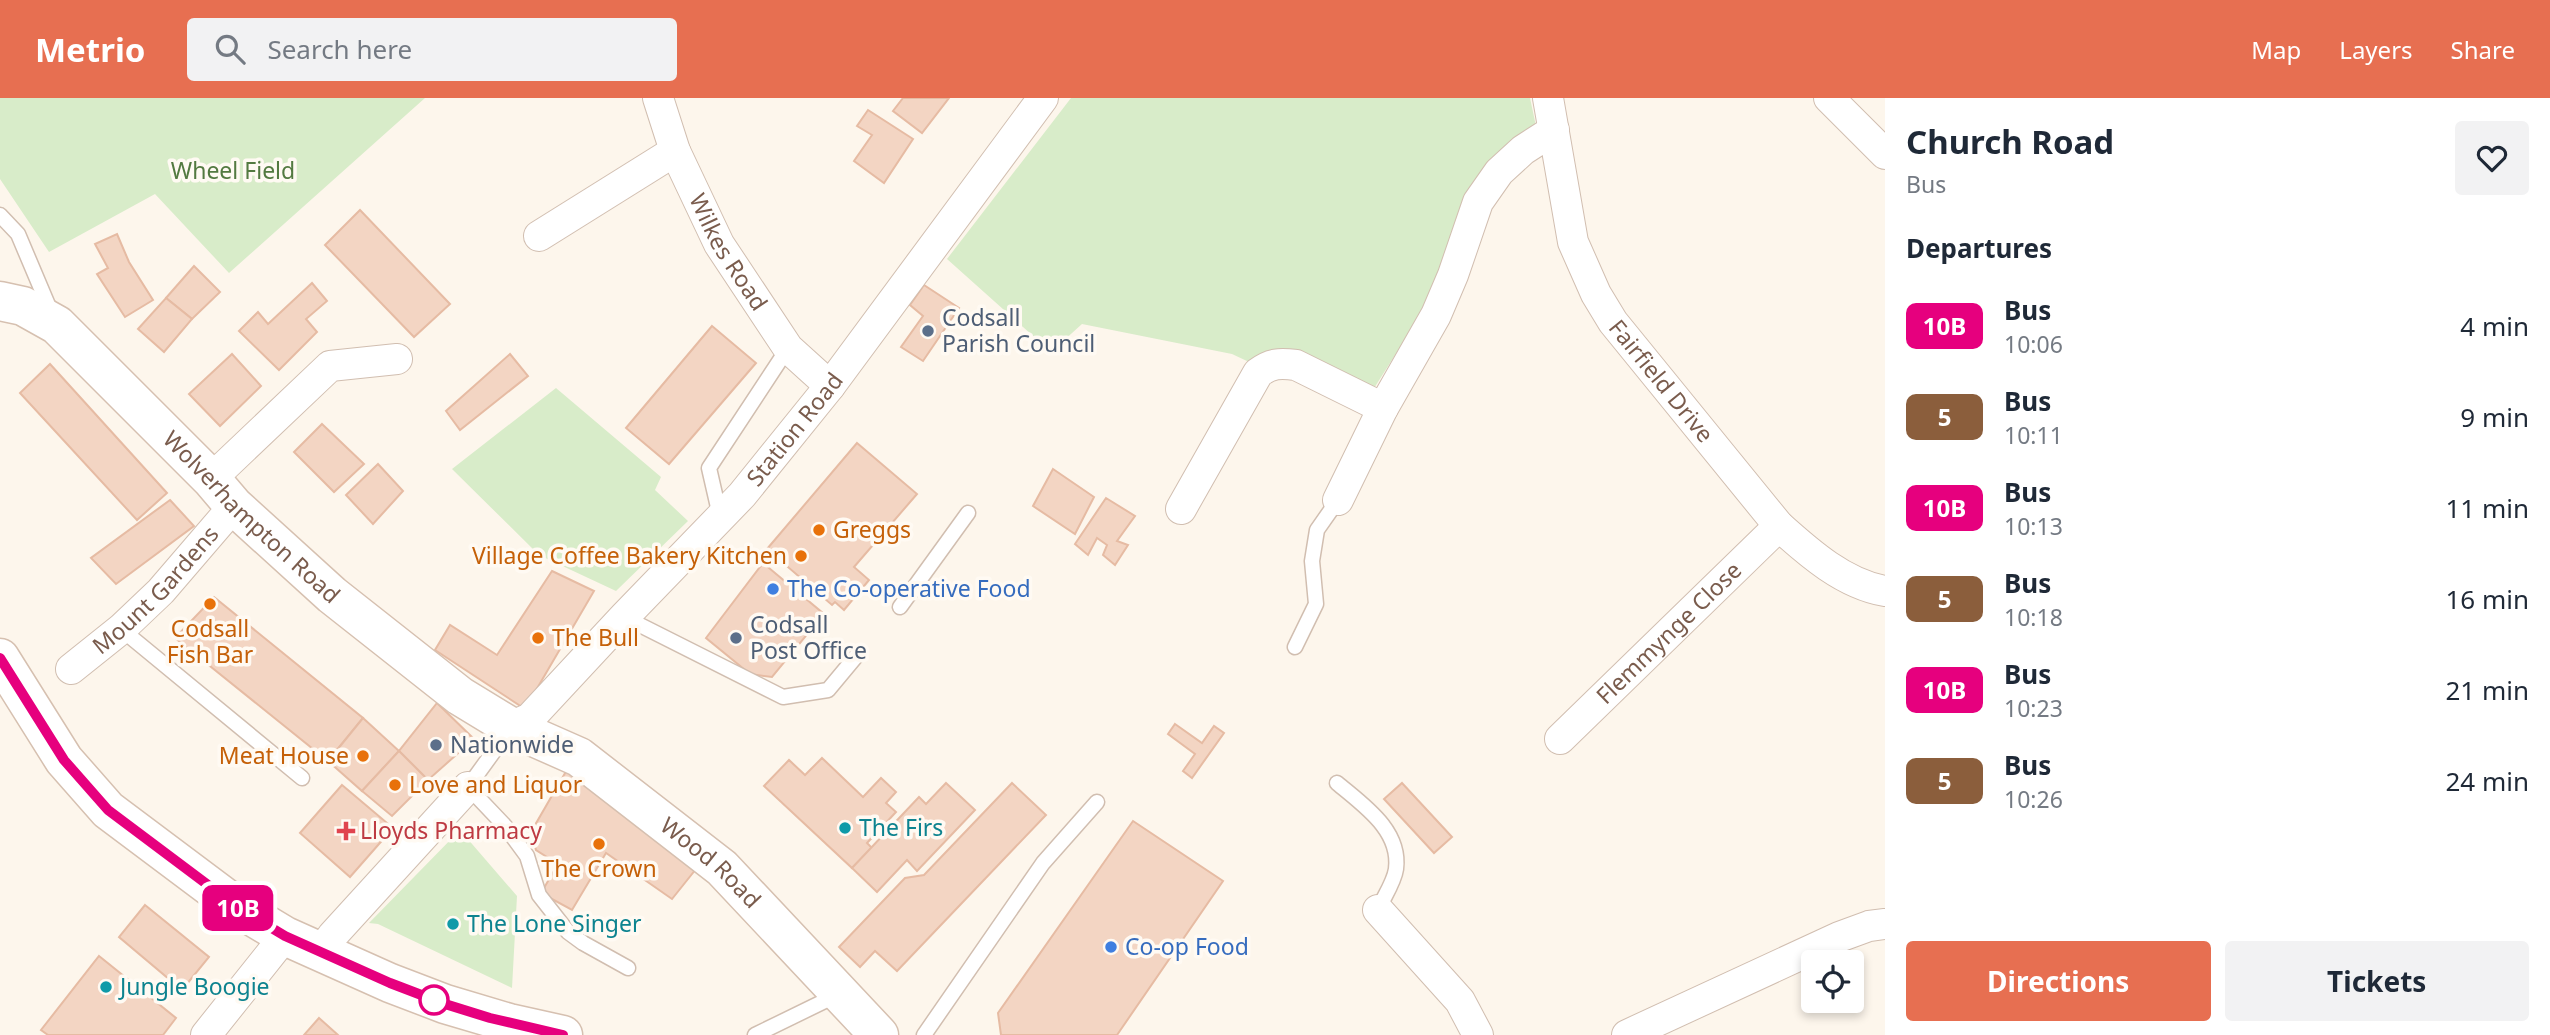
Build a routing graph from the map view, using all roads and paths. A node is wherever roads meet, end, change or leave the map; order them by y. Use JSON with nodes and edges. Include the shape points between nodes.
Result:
{"nodes":[{"id":1,"x":658,"y":98,"type":"edge"},
{"id":2,"x":1042,"y":98,"type":"edge"},
{"id":3,"x":1548,"y":98,"type":"edge"},
{"id":4,"x":1829,"y":98,"type":"edge"},
{"id":5,"x":1554,"y":130,"type":"junction"},
{"id":6,"x":675,"y":151,"type":"junction"},
{"id":7,"x":1885,"y":155,"type":"edge"},
{"id":8,"x":0,"y":215,"type":"edge"},
{"id":9,"x":539,"y":236,"type":"dead end"},
{"id":10,"x":0,"y":301,"type":"edge"},
{"id":11,"x":57,"y":325,"type":"junction"},
{"id":12,"x":788,"y":348,"type":"junction"},
{"id":13,"x":397,"y":359,"type":"dead end"},
{"id":14,"x":830,"y":386,"type":"junction"},
{"id":15,"x":1383,"y":408,"type":"junction"},
{"id":16,"x":223,"y":492,"type":"junction"},
{"id":17,"x":1338,"y":500,"type":"joint"},
{"id":18,"x":1181,"y":509,"type":"dead end"},
{"id":19,"x":968,"y":513,"type":"dead end"},
{"id":20,"x":721,"y":517,"type":"junction"},
{"id":21,"x":1779,"y":526,"type":"junction"},
{"id":22,"x":1885,"y":591,"type":"edge"},
{"id":23,"x":900,"y":607,"type":"dead end"},
{"id":24,"x":624,"y":617,"type":"junction"},
{"id":25,"x":121,"y":629,"type":"junction"},
{"id":26,"x":1295,"y":647,"type":"dead end"},
{"id":27,"x":858,"y":654,"type":"dead end"},
{"id":28,"x":0,"y":658,"type":"edge"},
{"id":29,"x":71,"y":669,"type":"dead end"},
{"id":30,"x":511,"y":727,"type":"junction"},
{"id":31,"x":1560,"y":739,"type":"dead end"},
{"id":32,"x":302,"y":778,"type":"dead end"},
{"id":33,"x":1337,"y":783,"type":"dead end"},
{"id":34,"x":468,"y":787,"type":"junction"},
{"id":35,"x":1097,"y":802,"type":"dead end"},
{"id":36,"x":1378,"y":910,"type":"joint"},
{"id":37,"x":1885,"y":924,"type":"edge"},
{"id":38,"x":285,"y":936,"type":"junction"},
{"id":39,"x":321,"y":952,"type":"junction"},
{"id":40,"x":628,"y":968,"type":"dead end"},
{"id":41,"x":840,"y":994,"type":"junction"},
{"id":42,"x":1642,"y":1032,"type":"edge"},
{"id":43,"x":206,"y":1035,"type":"edge"},
{"id":44,"x":563,"y":1035,"type":"edge"},
{"id":45,"x":755,"y":1035,"type":"edge"},
{"id":46,"x":879,"y":1035,"type":"edge"},
{"id":47,"x":923,"y":1035,"type":"edge"},
{"id":48,"x":1478,"y":1035,"type":"edge"}],
"edges":[{"from":1,"to":6,"type":"street","name":"Wilkes Road"},
{"from":2,"to":14,"type":"street","name":"Station Road"},
{"from":3,"to":5,"type":"street","name":"Fairfield Drive"},
{"from":4,"to":7,"type":"street"},
{"from":5,"to":15,"type":"street","via":[[1499,172],[1478,202],[1436,315]]},
{"from":5,"to":21,"type":"street","name":"Fairfield Drive","via":[[1573,242],[1596,294],[1613,322]]},
{"from":6,"to":9,"type":"street"},
{"from":6,"to":12,"type":"street","name":"Wilkes Road","via":[[719,244]]},
{"from":8,"to":11,"type":"lane","via":[[18,234]]},
{"from":10,"to":11,"type":"street","name":"Wolverhampton Road","via":[[23,306]]},
{"from":11,"to":16,"type":"street","name":"Wolverhampton Road"},
{"from":12,"to":14,"type":"street","name":"Wilkes Road"},
{"from":12,"to":20,"type":"lane","via":[[709,468]]},
{"from":13,"to":16,"type":"street","name":"Mount Gardens","via":[[330,366]]},
{"from":14,"to":20,"type":"street","name":"Station Road"},
{"from":15,"to":17,"type":"street"},
{"from":15,"to":18,"type":"street","via":[[1296,365],[1268,365],[1258,373]]},
{"from":16,"to":25,"type":"street","name":"Mount Gardens","via":[[160,591]]},
{"from":16,"to":30,"type":"street","name":"Wolverhampton Road","via":[[332,594],[460,696]]},
{"from":17,"to":26,"type":"lane","via":[[1317,530],[1312,561],[1316,604]]},
{"from":19,"to":23,"type":"lane"},
{"from":20,"to":24,"type":"street","name":"Station Road"},
{"from":21,"to":22,"type":"street","name":"Fairfield Drive","via":[[1829,567]]},
{"from":21,"to":31,"type":"street","name":"Flemmynge Close"},
{"from":24,"to":27,"type":"lane","via":[[783,697],[828,690]]},
{"from":24,"to":30,"type":"street","name":"Station Road","via":[[530,718]]},
{"from":25,"to":29,"type":"street","name":"Mount Gardens"},
{"from":25,"to":32,"type":"lane"},
{"from":28,"to":38,"type":"street","via":[[64,760],[108,810],[240,909]]},
{"from":30,"to":34,"type":"lane"},
{"from":30,"to":41,"type":"street","name":"Wood Road","via":[[579,757],[722,868]]},
{"from":33,"to":36,"type":"lane","via":[[1388,831],[1396,853],[1396,871]]},
{"from":34,"to":39,"type":"street"},
{"from":34,"to":40,"type":"lane","via":[[527,856],[539,895],[568,932]]},
{"from":35,"to":47,"type":"lane","via":[[1042,863]]},
{"from":36,"to":48,"type":"street","via":[[1460,1001]]},
{"from":37,"to":42,"type":"street","via":[[1839,937]]},
{"from":38,"to":39,"type":"street"},
{"from":38,"to":43,"type":"street"},
{"from":39,"to":44,"type":"street","via":[[445,1004]]},
{"from":41,"to":45,"type":"lane"},
{"from":41,"to":46,"type":"street","name":"Wood Road"}]}
